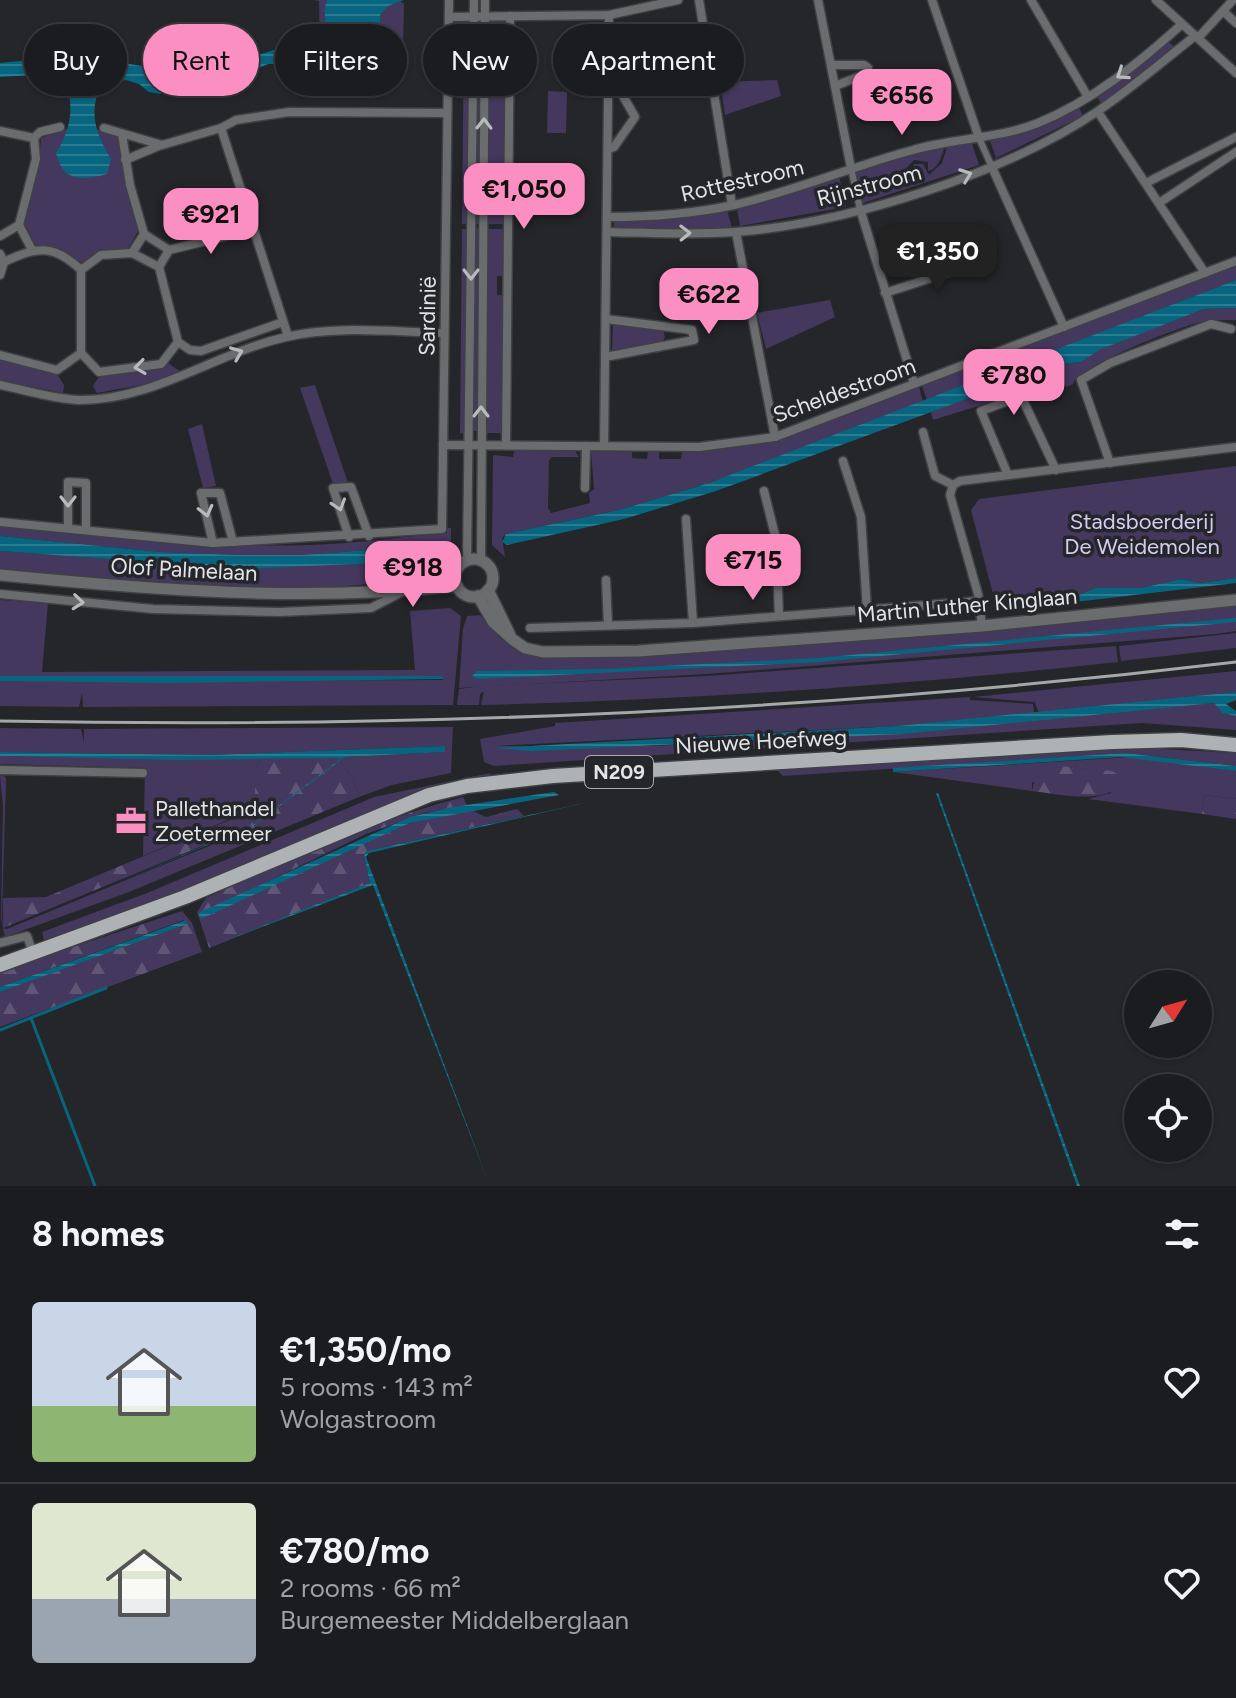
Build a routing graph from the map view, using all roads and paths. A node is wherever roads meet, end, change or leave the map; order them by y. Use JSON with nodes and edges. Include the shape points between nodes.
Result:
{"nodes":[{"id":1,"x":449,"y":0,"type":"edge"},
{"id":2,"x":474,"y":0,"type":"edge"},
{"id":3,"x":485,"y":0,"type":"edge"},
{"id":4,"x":678,"y":0,"type":"edge"},
{"id":5,"x":699,"y":0,"type":"edge"},
{"id":6,"x":818,"y":0,"type":"edge"},
{"id":7,"x":932,"y":0,"type":"edge"},
{"id":8,"x":1031,"y":0,"type":"edge"},
{"id":9,"x":1156,"y":0,"type":"edge"},
{"id":10,"x":1233,"y":0,"type":"edge"},
{"id":11,"x":1223,"y":11,"type":"junction"},
{"id":12,"x":609,"y":15,"type":"junction"},
{"id":13,"x":510,"y":16,"type":"junction"},
{"id":14,"x":449,"y":17,"type":"junction"},
{"id":15,"x":473,"y":18,"type":"junction"},
{"id":16,"x":485,"y":18,"type":"junction"},
{"id":17,"x":1236,"y":23,"type":"edge"},
{"id":18,"x":609,"y":24,"type":"edge"},
{"id":19,"x":1182,"y":24,"type":"junction"},
{"id":20,"x":1196,"y":37,"type":"junction"},
{"id":21,"x":831,"y":65,"type":"junction"},
{"id":22,"x":1236,"y":73,"type":"edge"},
{"id":23,"x":835,"y":86,"type":"junction"},
{"id":24,"x":608,"y":96,"type":"edge"},
{"id":25,"x":623,"y":96,"type":"edge"},
{"id":26,"x":1088,"y":97,"type":"junction"},
{"id":27,"x":1098,"y":112,"type":"junction"},
{"id":28,"x":447,"y":113,"type":"junction"},
{"id":29,"x":60,"y":127,"type":"dead end"},
{"id":30,"x":104,"y":128,"type":"dead end"},
{"id":31,"x":221,"y":128,"type":"junction"},
{"id":32,"x":0,"y":131,"type":"edge"},
{"id":33,"x":122,"y":134,"type":"junction"},
{"id":34,"x":1236,"y":137,"type":"edge"},
{"id":35,"x":34,"y":138,"type":"junction"},
{"id":36,"x":979,"y":138,"type":"junction"},
{"id":37,"x":162,"y":145,"type":"junction"},
{"id":38,"x":608,"y":149,"type":"junction"},
{"id":39,"x":1236,"y":152,"type":"edge"},
{"id":40,"x":1195,"y":158,"type":"junction"},
{"id":41,"x":125,"y":160,"type":"junction"},
{"id":42,"x":991,"y":165,"type":"junction"},
{"id":43,"x":851,"y":168,"type":"junction"},
{"id":44,"x":1195,"y":180,"type":"junction"},
{"id":45,"x":1146,"y":183,"type":"junction"},
{"id":46,"x":1159,"y":203,"type":"junction"},
{"id":47,"x":732,"y":205,"type":"junction"},
{"id":48,"x":860,"y":209,"type":"junction"},
{"id":49,"x":607,"y":217,"type":"junction"},
{"id":50,"x":19,"y":225,"type":"junction"},
{"id":51,"x":251,"y":230,"type":"junction"},
{"id":52,"x":607,"y":232,"type":"junction"},
{"id":53,"x":736,"y":232,"type":"junction"},
{"id":54,"x":144,"y":234,"type":"junction"},
{"id":55,"x":0,"y":236,"type":"edge"},
{"id":56,"x":31,"y":248,"type":"junction"},
{"id":57,"x":169,"y":250,"type":"junction"},
{"id":58,"x":132,"y":253,"type":"junction"},
{"id":59,"x":2,"y":258,"type":"edge"},
{"id":60,"x":1236,"y":261,"type":"edge"},
{"id":61,"x":980,"y":262,"type":"dead end"},
{"id":62,"x":159,"y":267,"type":"junction"},
{"id":63,"x":81,"y":270,"type":"junction"},
{"id":64,"x":1205,"y":273,"type":"junction"},
{"id":65,"x":0,"y":275,"type":"edge"},
{"id":66,"x":885,"y":293,"type":"junction"},
{"id":67,"x":606,"y":319,"type":"junction"},
{"id":68,"x":283,"y":322,"type":"junction"},
{"id":69,"x":669,"y":327,"type":"junction"},
{"id":70,"x":1064,"y":327,"type":"junction"},
{"id":71,"x":1234,"y":330,"type":"edge"},
{"id":72,"x":444,"y":333,"type":"junction"},
{"id":73,"x":288,"y":336,"type":"junction"},
{"id":74,"x":178,"y":342,"type":"junction"},
{"id":75,"x":669,"y":345,"type":"junction"},
{"id":76,"x":201,"y":351,"type":"junction"},
{"id":77,"x":81,"y":353,"type":"junction"},
{"id":78,"x":0,"y":355,"type":"edge"},
{"id":79,"x":605,"y":357,"type":"junction"},
{"id":80,"x":207,"y":365,"type":"junction"},
{"id":81,"x":914,"y":383,"type":"junction"},
{"id":82,"x":0,"y":385,"type":"edge"},
{"id":83,"x":923,"y":432,"type":"dead end"},
{"id":84,"x":775,"y":437,"type":"junction"},
{"id":85,"x":443,"y":445,"type":"junction"},
{"id":86,"x":506,"y":445,"type":"junction"},
{"id":87,"x":469,"y":446,"type":"junction"},
{"id":88,"x":481,"y":446,"type":"junction"},
{"id":89,"x":586,"y":446,"type":"junction"},
{"id":90,"x":604,"y":446,"type":"junction"},
{"id":91,"x":1236,"y":447,"type":"edge"},
{"id":92,"x":843,"y":461,"type":"dead end"},
{"id":93,"x":1110,"y":463,"type":"junction"},
{"id":94,"x":1056,"y":470,"type":"junction"},
{"id":95,"x":1008,"y":475,"type":"junction"},
{"id":96,"x":953,"y":485,"type":"junction"},
{"id":97,"x":585,"y":488,"type":"dead end"},
{"id":98,"x":764,"y":491,"type":"dead end"},
{"id":99,"x":686,"y":519,"type":"dead end"},
{"id":100,"x":0,"y":522,"type":"edge"},
{"id":101,"x":68,"y":528,"type":"junction"},
{"id":102,"x":86,"y":530,"type":"junction"},
{"id":103,"x":369,"y":536,"type":"junction"},
{"id":104,"x":349,"y":537,"type":"junction"},
{"id":105,"x":233,"y":542,"type":"junction"},
{"id":106,"x":213,"y":543,"type":"junction"},
{"id":107,"x":467,"y":560,"type":"junction"},
{"id":108,"x":481,"y":561,"type":"junction"},
{"id":109,"x":0,"y":575,"type":"edge"},
{"id":110,"x":606,"y":580,"type":"dead end"},
{"id":111,"x":456,"y":581,"type":"junction"},
{"id":112,"x":367,"y":591,"type":"junction"},
{"id":113,"x":400,"y":593,"type":"junction"},
{"id":114,"x":483,"y":593,"type":"junction"},
{"id":115,"x":0,"y":594,"type":"edge"},
{"id":116,"x":1236,"y":600,"type":"edge"},
{"id":117,"x":979,"y":601,"type":"junction"},
{"id":118,"x":867,"y":610,"type":"junction"},
{"id":119,"x":779,"y":616,"type":"junction"},
{"id":120,"x":693,"y":623,"type":"junction"},
{"id":121,"x":608,"y":625,"type":"junction"},
{"id":122,"x":982,"y":626,"type":"junction"},
{"id":123,"x":530,"y":628,"type":"dead end"},
{"id":124,"x":1236,"y":745,"type":"edge"},
{"id":125,"x":0,"y":770,"type":"edge"},
{"id":126,"x":143,"y":773,"type":"dead end"},
{"id":127,"x":0,"y":943,"type":"edge"},
{"id":128,"x":33,"y":954,"type":"junction"},
{"id":129,"x":0,"y":965,"type":"edge"}],
"edges":[{"from":1,"to":14,"type":"street","name":"Sardinië"},
{"from":2,"to":15,"type":"street"},
{"from":3,"to":16,"type":"street"},
{"from":4,"to":12,"type":"street"},
{"from":5,"to":47,"type":"street"},
{"from":6,"to":21,"type":"street"},
{"from":7,"to":36,"type":"street"},
{"from":8,"to":26,"type":"street"},
{"from":9,"to":19,"type":"street"},
{"from":10,"to":11,"type":"street","name":"Rijnstroom"},
{"from":11,"to":17,"type":"street"},
{"from":11,"to":20,"type":"street","name":"Rijnstroom"},
{"from":12,"to":13,"type":"street"},
{"from":12,"to":18,"type":"street"},
{"from":13,"to":16,"type":"street"},
{"from":13,"to":86,"type":"street"},
{"from":14,"to":15,"type":"street"},
{"from":14,"to":28,"type":"street","name":"Sardinië"},
{"from":15,"to":16,"type":"street"},
{"from":15,"to":87,"type":"street","one_way":true},
{"from":88,"to":16,"type":"street","one_way":true},
{"from":19,"to":20,"type":"street"},
{"from":19,"to":26,"type":"street","name":"Rottestroom","one_way":true,"via":[[1140,62]]},
{"from":20,"to":22,"type":"street"},
{"from":20,"to":27,"type":"street","name":"Rijnstroom"},
{"from":21,"to":23,"type":"street"},
{"from":21,"to":23,"type":"street","via":[[868,68],[866,74]]},
{"from":23,"to":43,"type":"street"},
{"from":24,"to":38,"type":"street"},
{"from":25,"to":38,"type":"street","via":[[635,117]]},
{"from":26,"to":27,"type":"street"},
{"from":26,"to":36,"type":"street","name":"Rottestroom","via":[[1038,123]]},
{"from":27,"to":42,"type":"street","name":"Rijnstroom"},
{"from":27,"to":45,"type":"street"},
{"from":28,"to":31,"type":"street","via":[[289,112],[236,120]]},
{"from":28,"to":72,"type":"street","name":"Sardinië"},
{"from":29,"to":35,"type":"street"},
{"from":30,"to":33,"type":"street"},
{"from":31,"to":37,"type":"street"},
{"from":31,"to":51,"type":"street"},
{"from":32,"to":35,"type":"street"},
{"from":33,"to":37,"type":"street"},
{"from":33,"to":41,"type":"street"},
{"from":34,"to":40,"type":"street"},
{"from":35,"to":50,"type":"street","via":[[36,159]]},
{"from":36,"to":42,"type":"street"},
{"from":36,"to":43,"type":"street","name":"Rottestroom"},
{"from":37,"to":41,"type":"street"},
{"from":38,"to":49,"type":"street"},
{"from":39,"to":44,"type":"street"},
{"from":40,"to":44,"type":"street"},
{"from":40,"to":45,"type":"street"},
{"from":41,"to":54,"type":"street"},
{"from":48,"to":42,"type":"street","name":"Rijnstroom","one_way":true},
{"from":42,"to":70,"type":"street"},
{"from":43,"to":47,"type":"street","name":"Rottestroom"},
{"from":43,"to":48,"type":"street"},
{"from":44,"to":46,"type":"street"},
{"from":45,"to":46,"type":"street"},
{"from":46,"to":64,"type":"street"},
{"from":47,"to":49,"type":"street","name":"Rottestroom","via":[[660,216]]},
{"from":48,"to":53,"type":"street","name":"Rijnstroom"},
{"from":48,"to":66,"type":"street"},
{"from":49,"to":52,"type":"street"},
{"from":50,"to":55,"type":"street"},
{"from":50,"to":56,"type":"street"},
{"from":51,"to":57,"type":"street"},
{"from":51,"to":68,"type":"street"},
{"from":52,"to":53,"type":"street","name":"Rijnstroom","one_way":true},
{"from":52,"to":67,"type":"street"},
{"from":53,"to":84,"type":"street"},
{"from":54,"to":57,"type":"street"},
{"from":54,"to":58,"type":"street"},
{"from":56,"to":59,"type":"street"},
{"from":56,"to":63,"type":"street","via":[[66,256]]},
{"from":57,"to":62,"type":"street"},
{"from":58,"to":62,"type":"street"},
{"from":58,"to":63,"type":"street","via":[[101,255]]},
{"from":59,"to":65,"type":"street"},
{"from":60,"to":64,"type":"street","name":"Scheldestroom"},
{"from":61,"to":66,"type":"street"},
{"from":62,"to":74,"type":"street"},
{"from":63,"to":77,"type":"street"},
{"from":64,"to":70,"type":"street","name":"Scheldestroom"},
{"from":66,"to":81,"type":"street"},
{"from":67,"to":69,"type":"street"},
{"from":67,"to":79,"type":"street"},
{"from":68,"to":73,"type":"street"},
{"from":68,"to":76,"type":"street"},
{"from":69,"to":75,"type":"street"},
{"from":69,"to":75,"type":"street","via":[[692,330],[694,340]]},
{"from":70,"to":81,"type":"street","name":"Scheldestroom"},
{"from":71,"to":93,"type":"street","via":[[1211,324],[1110,363],[1081,380]]},
{"from":72,"to":73,"type":"street"},
{"from":72,"to":85,"type":"street","name":"Sardinië"},
{"from":80,"to":73,"type":"street","one_way":true},
{"from":74,"to":76,"type":"street"},
{"from":74,"to":77,"type":"street","one_way":true,"via":[[161,364],[99,372]]},
{"from":75,"to":79,"type":"street"},
{"from":76,"to":80,"type":"street"},
{"from":77,"to":78,"type":"street","via":[[57,370]]},
{"from":79,"to":90,"type":"street"},
{"from":80,"to":82,"type":"street","via":[[154,387],[80,400]]},
{"from":81,"to":84,"type":"street","name":"Scheldestroom"},
{"from":83,"to":96,"type":"street","via":[[935,476]]},
{"from":84,"to":90,"type":"street","name":"Scheldestroom","via":[[699,447]]},
{"from":85,"to":87,"type":"street","name":"Scheldestroom"},
{"from":85,"to":103,"type":"street","name":"Sardinië","via":[[444,525],[435,531]]},
{"from":86,"to":88,"type":"street","name":"Scheldestroom"},
{"from":86,"to":89,"type":"street","name":"Scheldestroom"},
{"from":87,"to":88,"type":"street","name":"Scheldestroom"},
{"from":87,"to":107,"type":"street"},
{"from":88,"to":108,"type":"street"},
{"from":89,"to":90,"type":"street","name":"Scheldestroom"},
{"from":89,"to":97,"type":"street"},
{"from":91,"to":93,"type":"street"},
{"from":92,"to":118,"type":"street","via":[[861,517]]},
{"from":93,"to":94,"type":"street"},
{"from":94,"to":95,"type":"street"},
{"from":94,"to":95,"type":"street","via":[[1021,396],[981,411]]},
{"from":95,"to":96,"type":"street"},
{"from":96,"to":117,"type":"street","via":[[950,495]]},
{"from":98,"to":119,"type":"street","via":[[776,539]]},
{"from":99,"to":120,"type":"street"},
{"from":100,"to":101,"type":"street"},
{"from":101,"to":102,"type":"street"},
{"from":102,"to":101,"type":"street","one_way":true,"via":[[86,483],[68,482]]},
{"from":102,"to":106,"type":"street"},
{"from":103,"to":104,"type":"street"},
{"from":103,"to":104,"type":"street","one_way":true,"via":[[351,487],[333,488]]},
{"from":104,"to":105,"type":"street"},
{"from":105,"to":106,"type":"street"},
{"from":105,"to":106,"type":"street","one_way":true,"via":[[220,493],[201,493]]},
{"from":107,"to":108,"type":"street"},
{"from":107,"to":111,"type":"street"},
{"from":108,"to":114,"type":"street","via":[[492,574]]},
{"from":109,"to":112,"type":"street","name":"Olof Palmelaan","via":[[180,592]]},
{"from":110,"to":121,"type":"street"},
{"from":111,"to":112,"type":"street","name":"Olof Palmelaan"},
{"from":111,"to":113,"type":"street","name":"Olof Palmelaan"},
{"from":111,"to":114,"type":"street","via":[[466,595]]},
{"from":112,"to":113,"type":"street","name":"Olof Palmelaan"},
{"from":115,"to":113,"type":"street","one_way":true,"via":[[153,609],[280,612],[371,608]]},
{"from":114,"to":122,"type":"street","name":"Martin Luther Kinglaan","via":[[493,622],[512,639],[543,652],[638,651]]},
{"from":116,"to":122,"type":"street","name":"Martin Luther Kinglaan"},
{"from":117,"to":118,"type":"street"},
{"from":117,"to":122,"type":"street"},
{"from":118,"to":119,"type":"street"},
{"from":119,"to":120,"type":"street"},
{"from":120,"to":121,"type":"street"},
{"from":121,"to":123,"type":"street"},
{"from":124,"to":128,"type":"main road","name":"Nieuwe Hoefweg","number":"N209","via":[[1181,740],[1097,743],[553,776],[467,786],[390,809],[185,897]]},
{"from":125,"to":126,"type":"street"},
{"from":127,"to":128,"type":"street","via":[[27,936]]},
{"from":128,"to":129,"type":"main road","name":"Nieuwe Hoefweg","number":"N209"}]}
